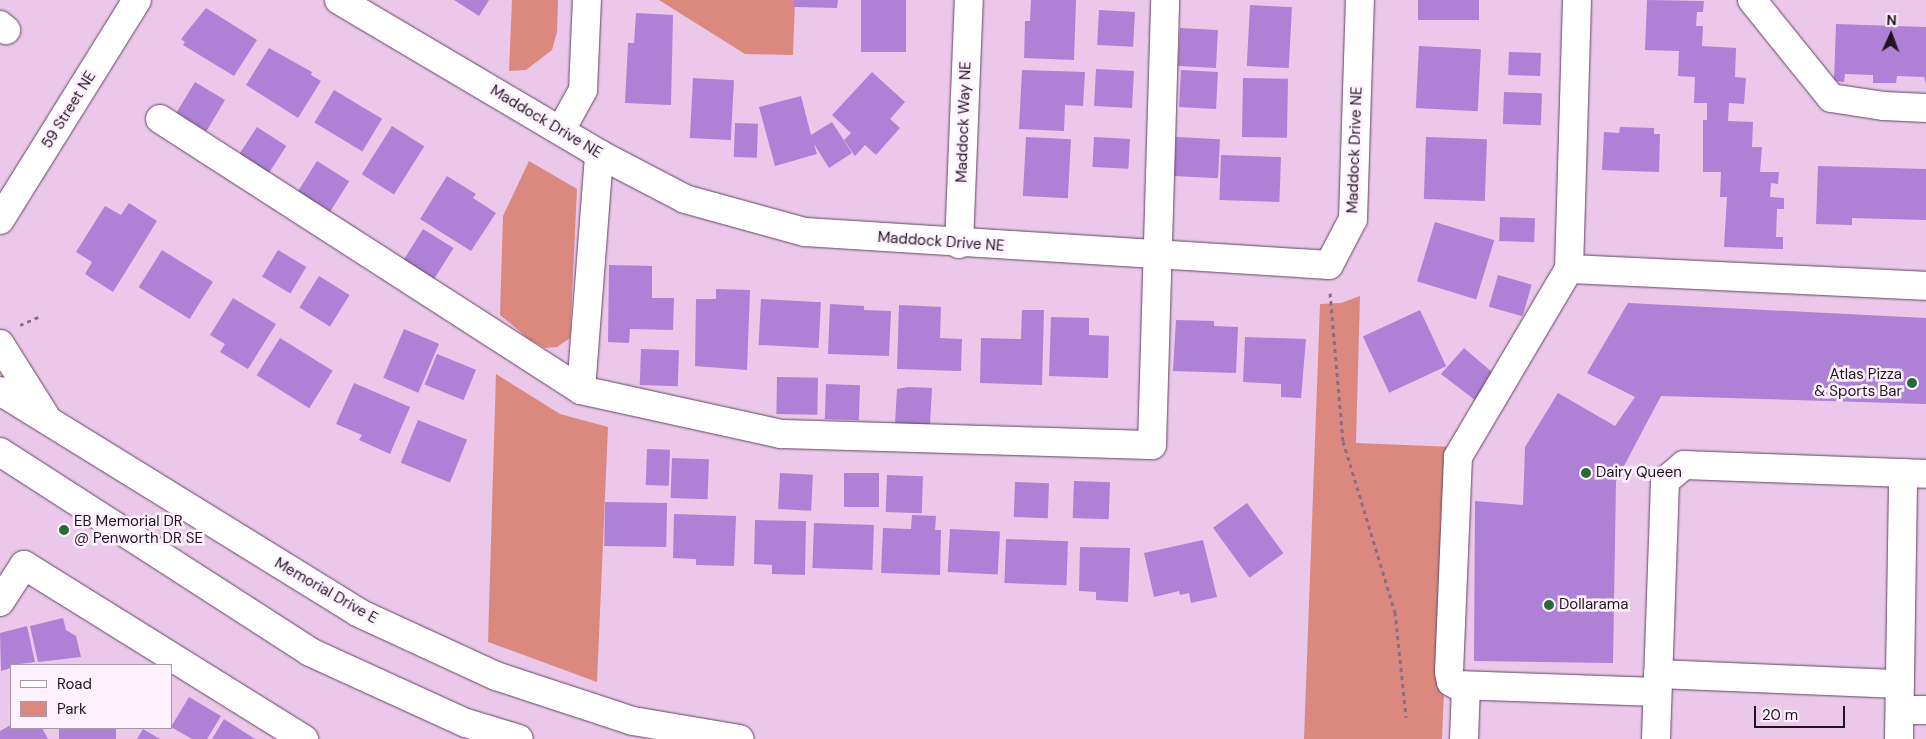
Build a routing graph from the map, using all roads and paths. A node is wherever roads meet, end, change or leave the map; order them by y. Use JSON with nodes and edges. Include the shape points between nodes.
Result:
{"nodes":[{"id":1,"x":137,"y":0,"type":"edge"},
{"id":2,"x":340,"y":0,"type":"edge"},
{"id":3,"x":587,"y":0,"type":"edge"},
{"id":4,"x":969,"y":0,"type":"edge"},
{"id":5,"x":1165,"y":0,"type":"edge"},
{"id":6,"x":1360,"y":0,"type":"edge"},
{"id":7,"x":1577,"y":0,"type":"edge"},
{"id":8,"x":1752,"y":0,"type":"edge"},
{"id":9,"x":1926,"y":108,"type":"edge"},
{"id":10,"x":160,"y":119,"type":"dead end"},
{"id":11,"x":561,"y":130,"type":"junction"},
{"id":12,"x":599,"y":154,"type":"junction"},
{"id":13,"x":0,"y":220,"type":"edge"},
{"id":14,"x":959,"y":244,"type":"junction"},
{"id":15,"x":1160,"y":256,"type":"junction"},
{"id":16,"x":1329,"y":265,"type":"junction"},
{"id":17,"x":1569,"y":270,"type":"junction"},
{"id":18,"x":1926,"y":286,"type":"edge"},
{"id":19,"x":40,"y":316,"type":"dead end"},
{"id":20,"x":8,"y":335,"type":"edge"},
{"id":21,"x":581,"y":390,"type":"junction"},
{"id":22,"x":0,"y":391,"type":"edge"},
{"id":23,"x":49,"y":422,"type":"junction"},
{"id":24,"x":0,"y":452,"type":"edge"},
{"id":25,"x":1915,"y":474,"type":"edge"},
{"id":26,"x":0,"y":602,"type":"edge"},
{"id":27,"x":1658,"y":683,"type":"junction"},
{"id":28,"x":1466,"y":686,"type":"junction"},
{"id":29,"x":1909,"y":701,"type":"edge"},
{"id":30,"x":1406,"y":717,"type":"dead end"},
{"id":31,"x":304,"y":739,"type":"edge"},
{"id":32,"x":519,"y":739,"type":"edge"},
{"id":33,"x":739,"y":739,"type":"edge"},
{"id":34,"x":1464,"y":739,"type":"edge"},
{"id":35,"x":1656,"y":739,"type":"edge"},
{"id":36,"x":1899,"y":739,"type":"edge"}],
"edges":[{"from":1,"to":13,"type":"street","name":"59 Street NE"},
{"from":2,"to":11,"type":"street","name":"Maddock Drive NE"},
{"from":3,"to":11,"type":"street","via":[[583,90]]},
{"from":4,"to":14,"type":"street","name":"Maddock Way NE"},
{"from":5,"to":15,"type":"street"},
{"from":6,"to":16,"type":"street","name":"Maddock Drive NE","via":[[1353,219]]},
{"from":7,"to":17,"type":"street"},
{"from":8,"to":9,"type":"street","via":[[1831,98]]},
{"from":10,"to":21,"type":"street"},
{"from":11,"to":12,"type":"street","name":"Maddock Drive NE"},
{"from":12,"to":14,"type":"street","name":"Maddock Drive NE","via":[[684,199],[805,232]]},
{"from":12,"to":21,"type":"street"},
{"from":14,"to":15,"type":"street","name":"Maddock Drive NE"},
{"from":15,"to":16,"type":"street","name":"Maddock Drive NE"},
{"from":15,"to":21,"type":"street","via":[[1152,445],[781,434]]},
{"from":16,"to":30,"type":"path","via":[[1343,441],[1395,612]]},
{"from":17,"to":18,"type":"street"},
{"from":17,"to":28,"type":"street","via":[[1458,457],[1449,672],[1451,682]]},
{"from":19,"to":20,"type":"path"},
{"from":20,"to":23,"type":"street"},
{"from":22,"to":23,"type":"street","name":"Memorial Drive E"},
{"from":23,"to":33,"type":"street","name":"Memorial Drive E","via":[[359,613],[496,676],[633,720]]},
{"from":24,"to":32,"type":"street","via":[[310,652],[466,723]]},
{"from":25,"to":27,"type":"street","via":[[1684,465],[1665,481]]},
{"from":25,"to":29,"type":"street"},
{"from":26,"to":31,"type":"street","via":[[24,564]]},
{"from":27,"to":28,"type":"street"},
{"from":27,"to":29,"type":"street"},
{"from":27,"to":35,"type":"street"},
{"from":28,"to":34,"type":"street"},
{"from":29,"to":36,"type":"street"}]}
